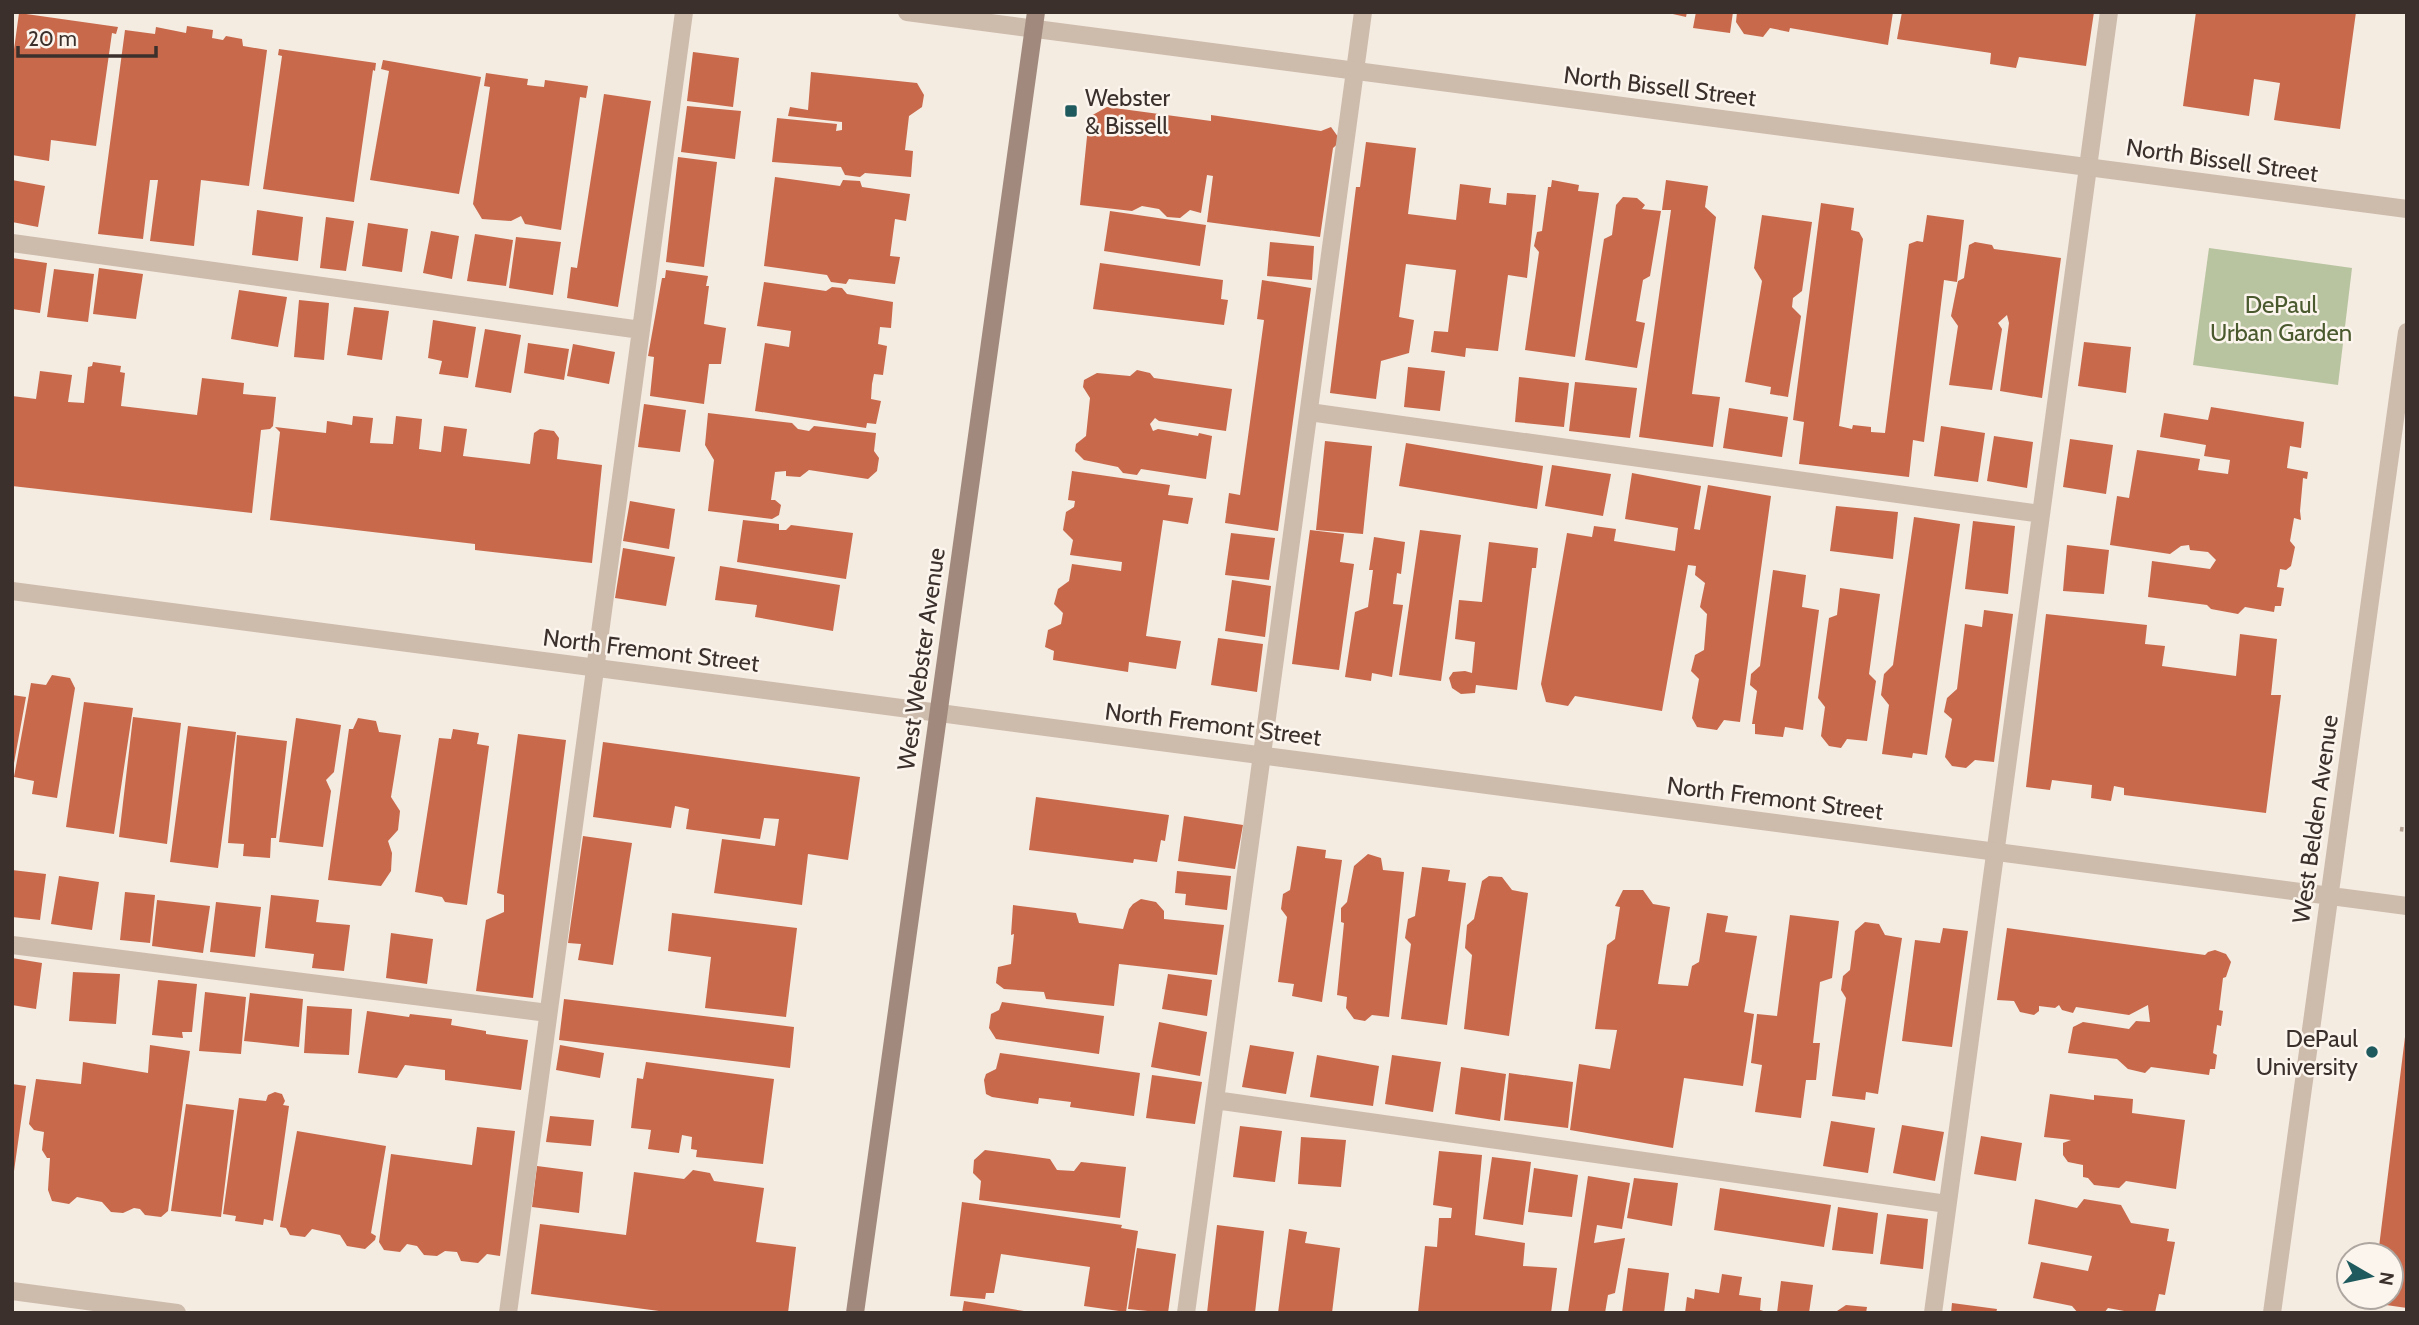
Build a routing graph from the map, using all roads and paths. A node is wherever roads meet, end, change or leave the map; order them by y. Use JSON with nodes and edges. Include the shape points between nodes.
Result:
{"nodes":[{"id":1,"x":684,"y":12,"type":"edge"},
{"id":2,"x":907,"y":12,"type":"edge"},
{"id":3,"x":1363,"y":12,"type":"edge"},
{"id":4,"x":2109,"y":12,"type":"edge"},
{"id":5,"x":1035,"y":21,"type":"edge"},
{"id":6,"x":1355,"y":71,"type":"junction"},
{"id":7,"x":2088,"y":167,"type":"junction"},
{"id":8,"x":2407,"y":209,"type":"edge"},
{"id":9,"x":12,"y":243,"type":"edge"},
{"id":10,"x":641,"y":330,"type":"junction"},
{"id":11,"x":2407,"y":332,"type":"edge"},
{"id":12,"x":1309,"y":412,"type":"junction"},
{"id":13,"x":2041,"y":513,"type":"junction"},
{"id":14,"x":12,"y":591,"type":"edge"},
{"id":15,"x":595,"y":668,"type":"junction"},
{"id":16,"x":939,"y":713,"type":"junction"},
{"id":17,"x":1262,"y":755,"type":"junction"},
{"id":18,"x":2400,"y":829,"type":"dead end"},
{"id":19,"x":2407,"y":830,"type":"edge"},
{"id":20,"x":1996,"y":851,"type":"junction"},
{"id":21,"x":2330,"y":895,"type":"junction"},
{"id":22,"x":2407,"y":906,"type":"edge"},
{"id":23,"x":12,"y":945,"type":"edge"},
{"id":24,"x":548,"y":1013,"type":"junction"},
{"id":25,"x":1214,"y":1100,"type":"junction"},
{"id":26,"x":1947,"y":1204,"type":"junction"},
{"id":27,"x":12,"y":1291,"type":"edge"},
{"id":28,"x":177,"y":1313,"type":"edge"},
{"id":29,"x":508,"y":1313,"type":"edge"},
{"id":30,"x":855,"y":1313,"type":"edge"},
{"id":31,"x":1186,"y":1313,"type":"edge"},
{"id":32,"x":1933,"y":1313,"type":"edge"},
{"id":33,"x":2272,"y":1313,"type":"edge"}],
"edges":[{"from":1,"to":10,"type":"street"},
{"from":2,"to":5,"type":"street","name":"North Bissell Street"},
{"from":3,"to":6,"type":"street"},
{"from":4,"to":7,"type":"street"},
{"from":5,"to":6,"type":"street","name":"North Bissell Street"},
{"from":5,"to":16,"type":"street","name":"West Webster Avenue"},
{"from":6,"to":7,"type":"street","name":"North Bissell Street"},
{"from":6,"to":12,"type":"street"},
{"from":7,"to":8,"type":"street","name":"North Bissell Street"},
{"from":7,"to":13,"type":"street"},
{"from":9,"to":10,"type":"street"},
{"from":10,"to":15,"type":"street"},
{"from":11,"to":21,"type":"street","name":"West Belden Avenue"},
{"from":12,"to":13,"type":"street"},
{"from":12,"to":17,"type":"street"},
{"from":13,"to":20,"type":"street"},
{"from":14,"to":15,"type":"street","name":"North Fremont Street"},
{"from":15,"to":16,"type":"street","name":"North Fremont Street"},
{"from":15,"to":24,"type":"street"},
{"from":16,"to":17,"type":"street","name":"North Fremont Street"},
{"from":16,"to":30,"type":"street","name":"West Webster Avenue"},
{"from":17,"to":20,"type":"street","name":"North Fremont Street"},
{"from":17,"to":25,"type":"street"},
{"from":18,"to":19,"type":"path"},
{"from":20,"to":21,"type":"street","name":"North Fremont Street"},
{"from":20,"to":26,"type":"street"},
{"from":21,"to":22,"type":"street","name":"North Fremont Street"},
{"from":21,"to":33,"type":"street","name":"West Belden Avenue"},
{"from":23,"to":24,"type":"street"},
{"from":24,"to":29,"type":"street"},
{"from":25,"to":26,"type":"street"},
{"from":25,"to":31,"type":"street"},
{"from":26,"to":32,"type":"street"},
{"from":27,"to":28,"type":"street"}]}
